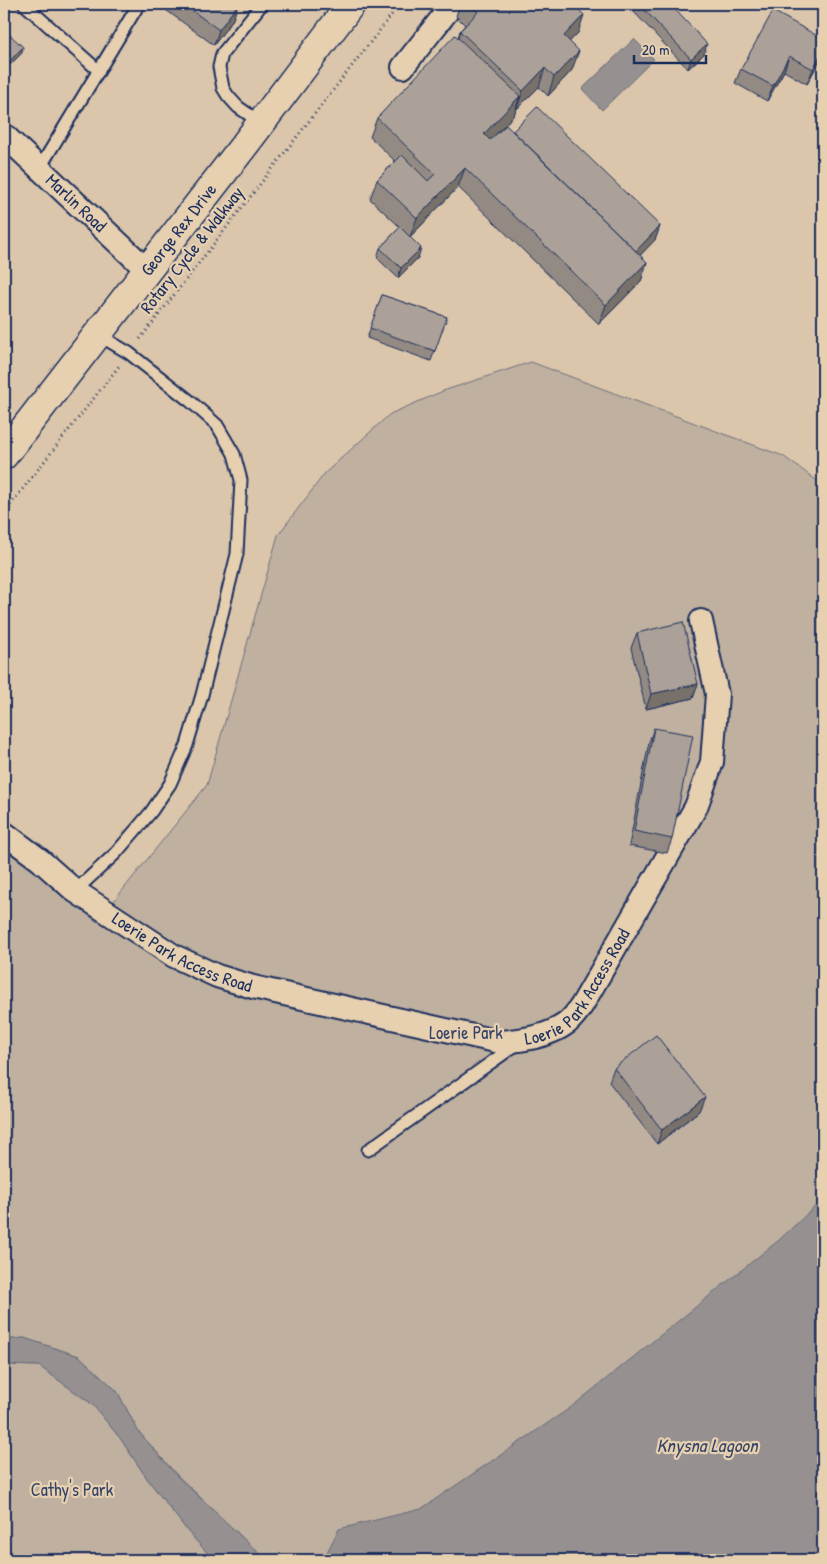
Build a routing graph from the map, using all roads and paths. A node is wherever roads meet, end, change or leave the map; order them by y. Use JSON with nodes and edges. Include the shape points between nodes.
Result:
{"nodes":[{"id":1,"x":24,"y":4,"type":"edge"},
{"id":2,"x":139,"y":4,"type":"edge"},
{"id":3,"x":262,"y":4,"type":"edge"},
{"id":4,"x":351,"y":4,"type":"edge"},
{"id":5,"x":400,"y":4,"type":"edge"},
{"id":6,"x":453,"y":4,"type":"edge"},
{"id":7,"x":403,"y":66,"type":"dead end"},
{"id":8,"x":99,"y":71,"type":"junction"},
{"id":9,"x":261,"y":123,"type":"junction"},
{"id":10,"x":4,"y":136,"type":"edge"},
{"id":11,"x":39,"y":169,"type":"junction"},
{"id":12,"x":147,"y":270,"type":"junction"},
{"id":13,"x":97,"y":334,"type":"junction"},
{"id":14,"x":129,"y":353,"type":"junction"},
{"id":15,"x":4,"y":455,"type":"edge"},
{"id":16,"x":4,"y":513,"type":"edge"},
{"id":17,"x":700,"y":621,"type":"dead end"},
{"id":18,"x":4,"y":833,"type":"edge"},
{"id":19,"x":75,"y":891,"type":"junction"},
{"id":20,"x":522,"y":1040,"type":"junction"},
{"id":21,"x":368,"y":1150,"type":"dead end"}],
"edges":[{"from":1,"to":8,"type":"lane"},
{"from":2,"to":8,"type":"lane"},
{"from":3,"to":9,"type":"lane","via":[[222,54],[219,67],[228,96]]},
{"from":4,"to":9,"type":"street","name":"George Rex Drive"},
{"from":5,"to":14,"type":"path","name":"Rotary Cycle & Walkway"},
{"from":6,"to":7,"type":"street"},
{"from":8,"to":11,"type":"lane"},
{"from":9,"to":12,"type":"street","name":"George Rex Drive"},
{"from":10,"to":11,"type":"street","name":"Marlin Road"},
{"from":11,"to":12,"type":"street","name":"Marlin Road"},
{"from":12,"to":13,"type":"street","name":"George Rex Drive"},
{"from":13,"to":14,"type":"lane"},
{"from":13,"to":15,"type":"street","name":"George Rex Drive"},
{"from":14,"to":16,"type":"path","name":"Rotary Cycle & Walkway"},
{"from":14,"to":19,"type":"lane","via":[[217,425],[234,454],[241,480],[237,554],[190,737],[170,784],[116,853]]},
{"from":17,"to":20,"type":"street","name":"Loerie Park Access Road","via":[[717,694],[712,762],[696,807],[582,1005],[568,1022],[547,1034]]},
{"from":18,"to":19,"type":"street","name":"Loerie Park Access Road"},
{"from":19,"to":20,"type":"street","name":"Loerie Park Access Road","via":[[174,956],[217,976],[253,987],[500,1042]]},
{"from":20,"to":21,"type":"lane"}]}
